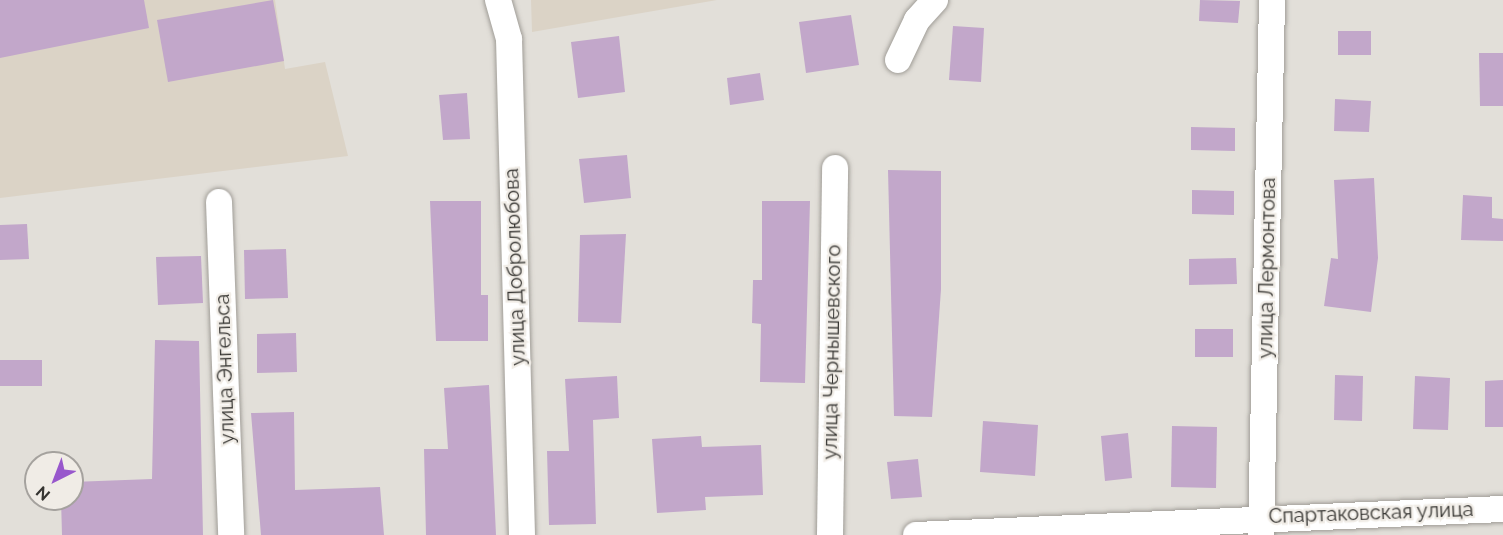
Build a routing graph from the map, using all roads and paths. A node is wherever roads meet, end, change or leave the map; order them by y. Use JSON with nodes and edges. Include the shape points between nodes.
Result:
{"nodes":[{"id":1,"x":498,"y":0,"type":"edge"},
{"id":2,"x":935,"y":0,"type":"edge"},
{"id":3,"x":1272,"y":0,"type":"edge"},
{"id":4,"x":898,"y":60,"type":"dead end"},
{"id":5,"x":835,"y":168,"type":"dead end"},
{"id":6,"x":219,"y":202,"type":"dead end"},
{"id":7,"x":1503,"y":508,"type":"edge"},
{"id":8,"x":1261,"y":526,"type":"edge"},
{"id":9,"x":231,"y":535,"type":"edge"},
{"id":10,"x":522,"y":535,"type":"edge"},
{"id":11,"x":830,"y":535,"type":"edge"},
{"id":12,"x":916,"y":535,"type":"edge"}],
"edges":[{"from":1,"to":10,"type":"street","name":"улица Добролюбова","via":[[508,39]]},
{"from":2,"to":4,"type":"street","via":[[917,20]]},
{"from":3,"to":8,"type":"street","name":"улица Лермонтова"},
{"from":5,"to":11,"type":"street","name":"улица Чернышевского"},
{"from":6,"to":9,"type":"street","name":"улица Энгельса"},
{"from":7,"to":8,"type":"street","name":"Спартаковская улица"},
{"from":8,"to":12,"type":"street","name":"Спартаковская улица"}]}
